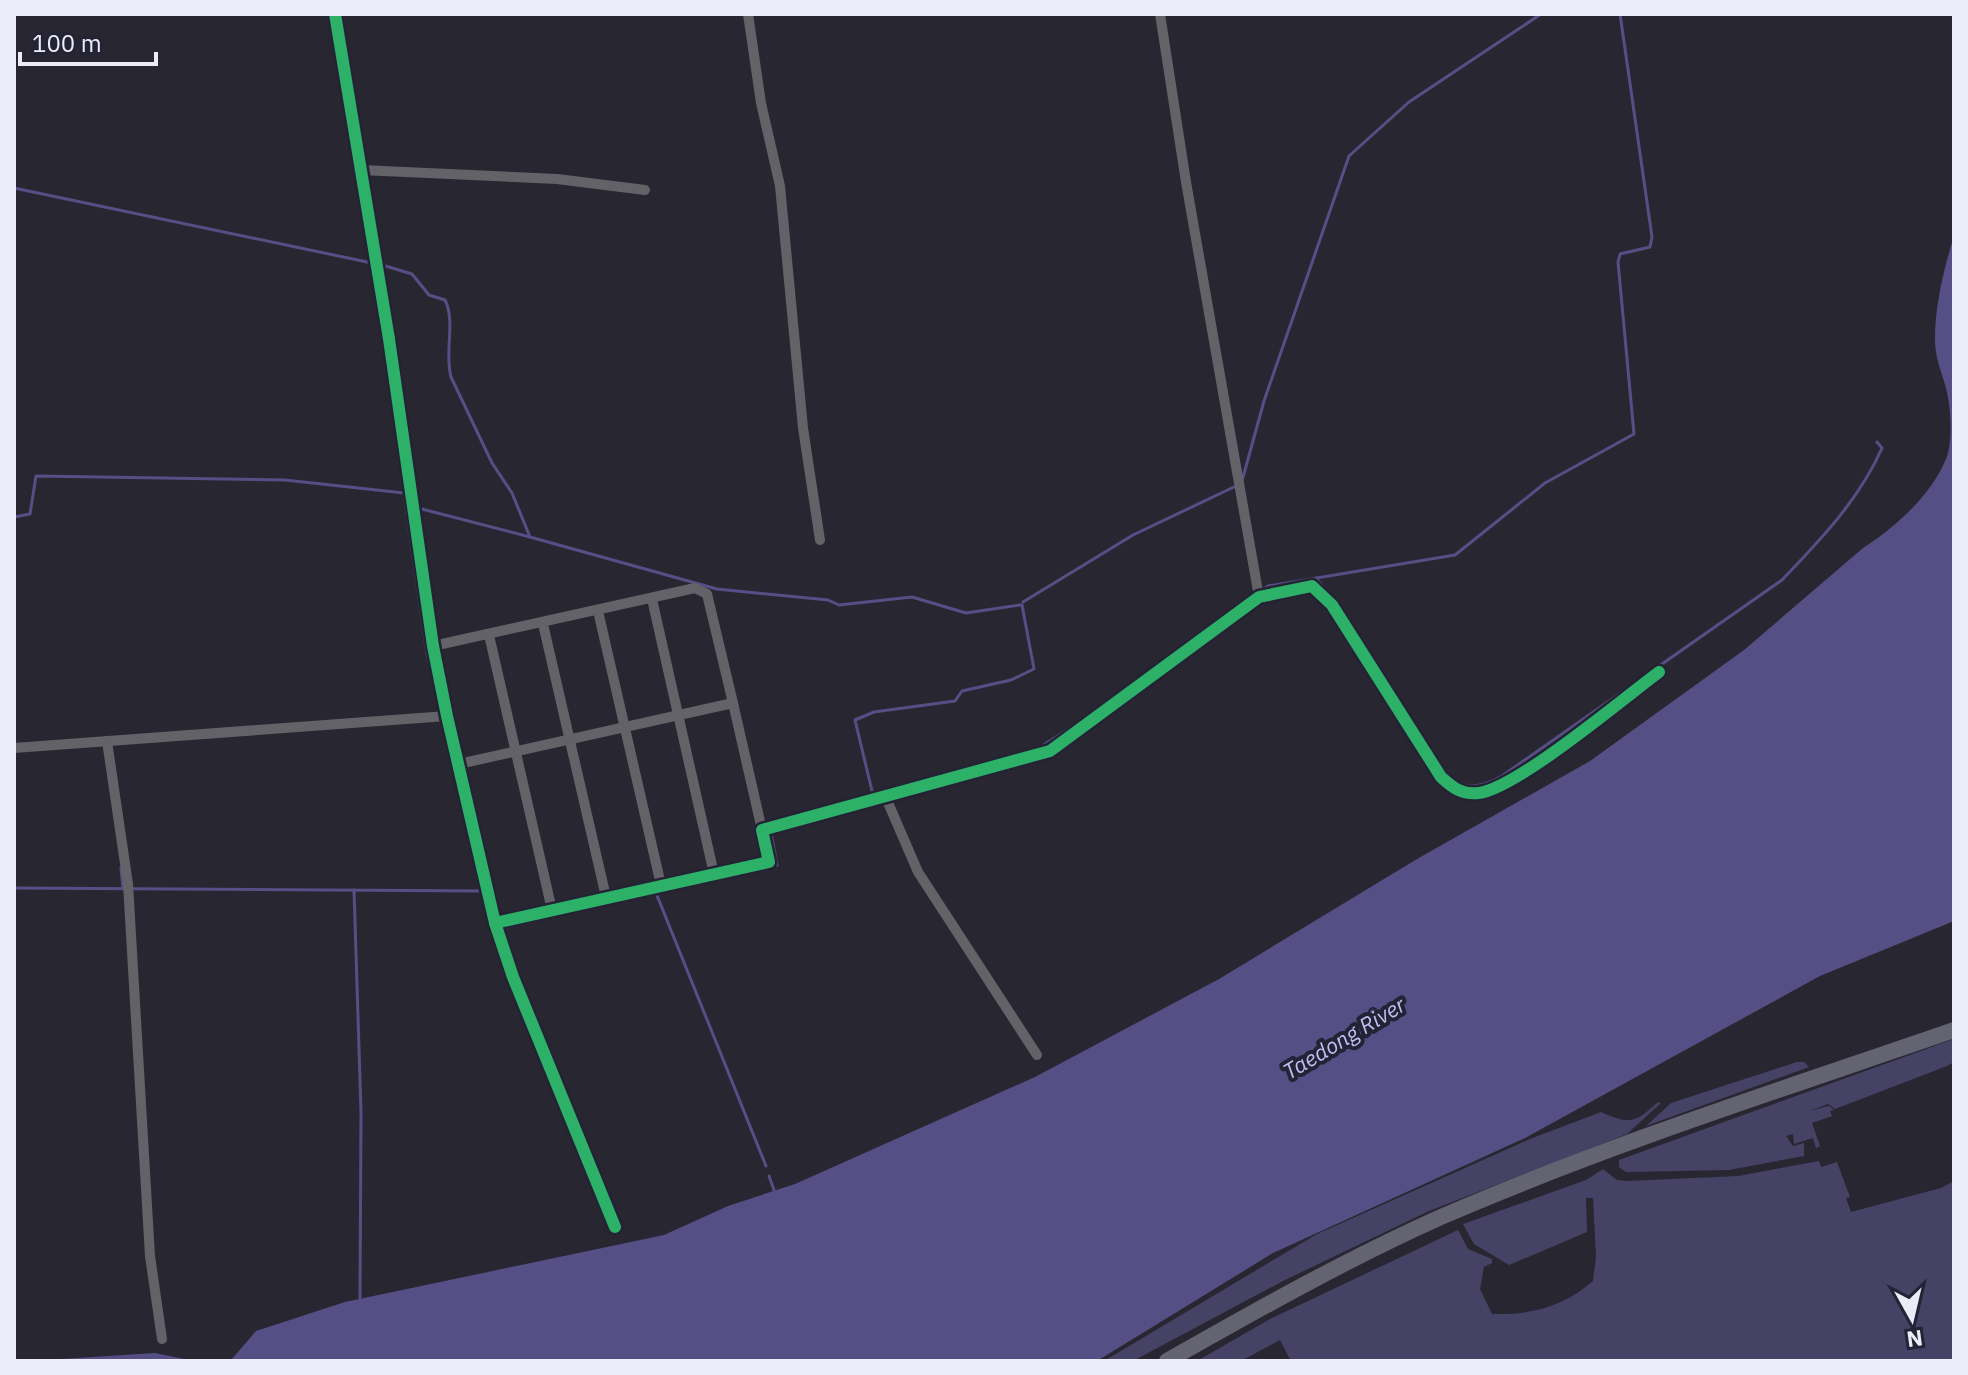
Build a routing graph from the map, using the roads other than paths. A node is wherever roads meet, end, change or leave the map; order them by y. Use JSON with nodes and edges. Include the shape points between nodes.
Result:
{"nodes":[{"id":1,"x":335,"y":14,"type":"edge"},
{"id":2,"x":748,"y":14,"type":"edge"},
{"id":3,"x":1160,"y":14,"type":"edge"},
{"id":4,"x":361,"y":170,"type":"junction"},
{"id":5,"x":645,"y":190,"type":"dead end"},
{"id":6,"x":820,"y":540,"type":"dead end"},
{"id":7,"x":1259,"y":597,"type":"junction"},
{"id":8,"x":652,"y":599,"type":"junction"},
{"id":9,"x":598,"y":611,"type":"junction"},
{"id":10,"x":543,"y":624,"type":"junction"},
{"id":11,"x":489,"y":635,"type":"junction"},
{"id":12,"x":433,"y":646,"type":"junction"},
{"id":13,"x":1659,"y":672,"type":"dead end"},
{"id":14,"x":733,"y":703,"type":"junction"},
{"id":15,"x":678,"y":715,"type":"junction"},
{"id":16,"x":447,"y":716,"type":"junction"},
{"id":17,"x":624,"y":728,"type":"junction"},
{"id":18,"x":570,"y":739,"type":"junction"},
{"id":19,"x":107,"y":741,"type":"junction"},
{"id":20,"x":14,"y":748,"type":"edge"},
{"id":21,"x":516,"y":751,"type":"junction"},
{"id":22,"x":459,"y":764,"type":"junction"},
{"id":23,"x":886,"y":798,"type":"junction"},
{"id":24,"x":762,"y":830,"type":"junction"},
{"id":25,"x":714,"y":874,"type":"junction"},
{"id":26,"x":661,"y":885,"type":"junction"},
{"id":27,"x":606,"y":897,"type":"junction"},
{"id":28,"x":552,"y":910,"type":"junction"},
{"id":29,"x":495,"y":923,"type":"junction"},
{"id":30,"x":1954,"y":1030,"type":"edge"},
{"id":31,"x":1037,"y":1055,"type":"dead end"},
{"id":32,"x":615,"y":1227,"type":"dead end"},
{"id":33,"x":162,"y":1339,"type":"dead end"},
{"id":34,"x":1167,"y":1361,"type":"edge"}],
"edges":[{"from":1,"to":4,"type":"street"},
{"from":2,"to":6,"type":"street","via":[[780,186],[803,428]]},
{"from":3,"to":7,"type":"street"},
{"from":4,"to":5,"type":"street","via":[[557,179]]},
{"from":4,"to":12,"type":"street"},
{"from":7,"to":13,"type":"street","via":[[1312,586],[1332,605],[1441,777],[1458,792],[1476,793],[1507,782]]},
{"from":7,"to":23,"type":"street","via":[[1050,751]]},
{"from":8,"to":9,"type":"street"},
{"from":8,"to":14,"type":"street","via":[[695,588],[707,594]]},
{"from":8,"to":15,"type":"street"},
{"from":9,"to":10,"type":"street"},
{"from":9,"to":17,"type":"street"},
{"from":10,"to":11,"type":"street"},
{"from":10,"to":18,"type":"street"},
{"from":11,"to":12,"type":"street"},
{"from":11,"to":21,"type":"street"},
{"from":12,"to":16,"type":"street"},
{"from":14,"to":15,"type":"street"},
{"from":14,"to":24,"type":"street"},
{"from":15,"to":17,"type":"street"},
{"from":15,"to":25,"type":"street"},
{"from":16,"to":19,"type":"street"},
{"from":16,"to":22,"type":"street"},
{"from":17,"to":18,"type":"street"},
{"from":17,"to":26,"type":"street"},
{"from":18,"to":21,"type":"street"},
{"from":18,"to":27,"type":"street"},
{"from":19,"to":20,"type":"street"},
{"from":19,"to":33,"type":"street","via":[[128,884],[150,1256]]},
{"from":21,"to":22,"type":"street"},
{"from":21,"to":28,"type":"street"},
{"from":22,"to":29,"type":"street"},
{"from":23,"to":24,"type":"street"},
{"from":23,"to":31,"type":"street","via":[[918,872]]},
{"from":24,"to":25,"type":"street","via":[[769,862]]},
{"from":25,"to":26,"type":"street"},
{"from":26,"to":27,"type":"street"},
{"from":27,"to":28,"type":"street"},
{"from":28,"to":29,"type":"street"},
{"from":29,"to":32,"type":"street"},
{"from":30,"to":34,"type":"highway","via":[[1440,1218]]}]}
